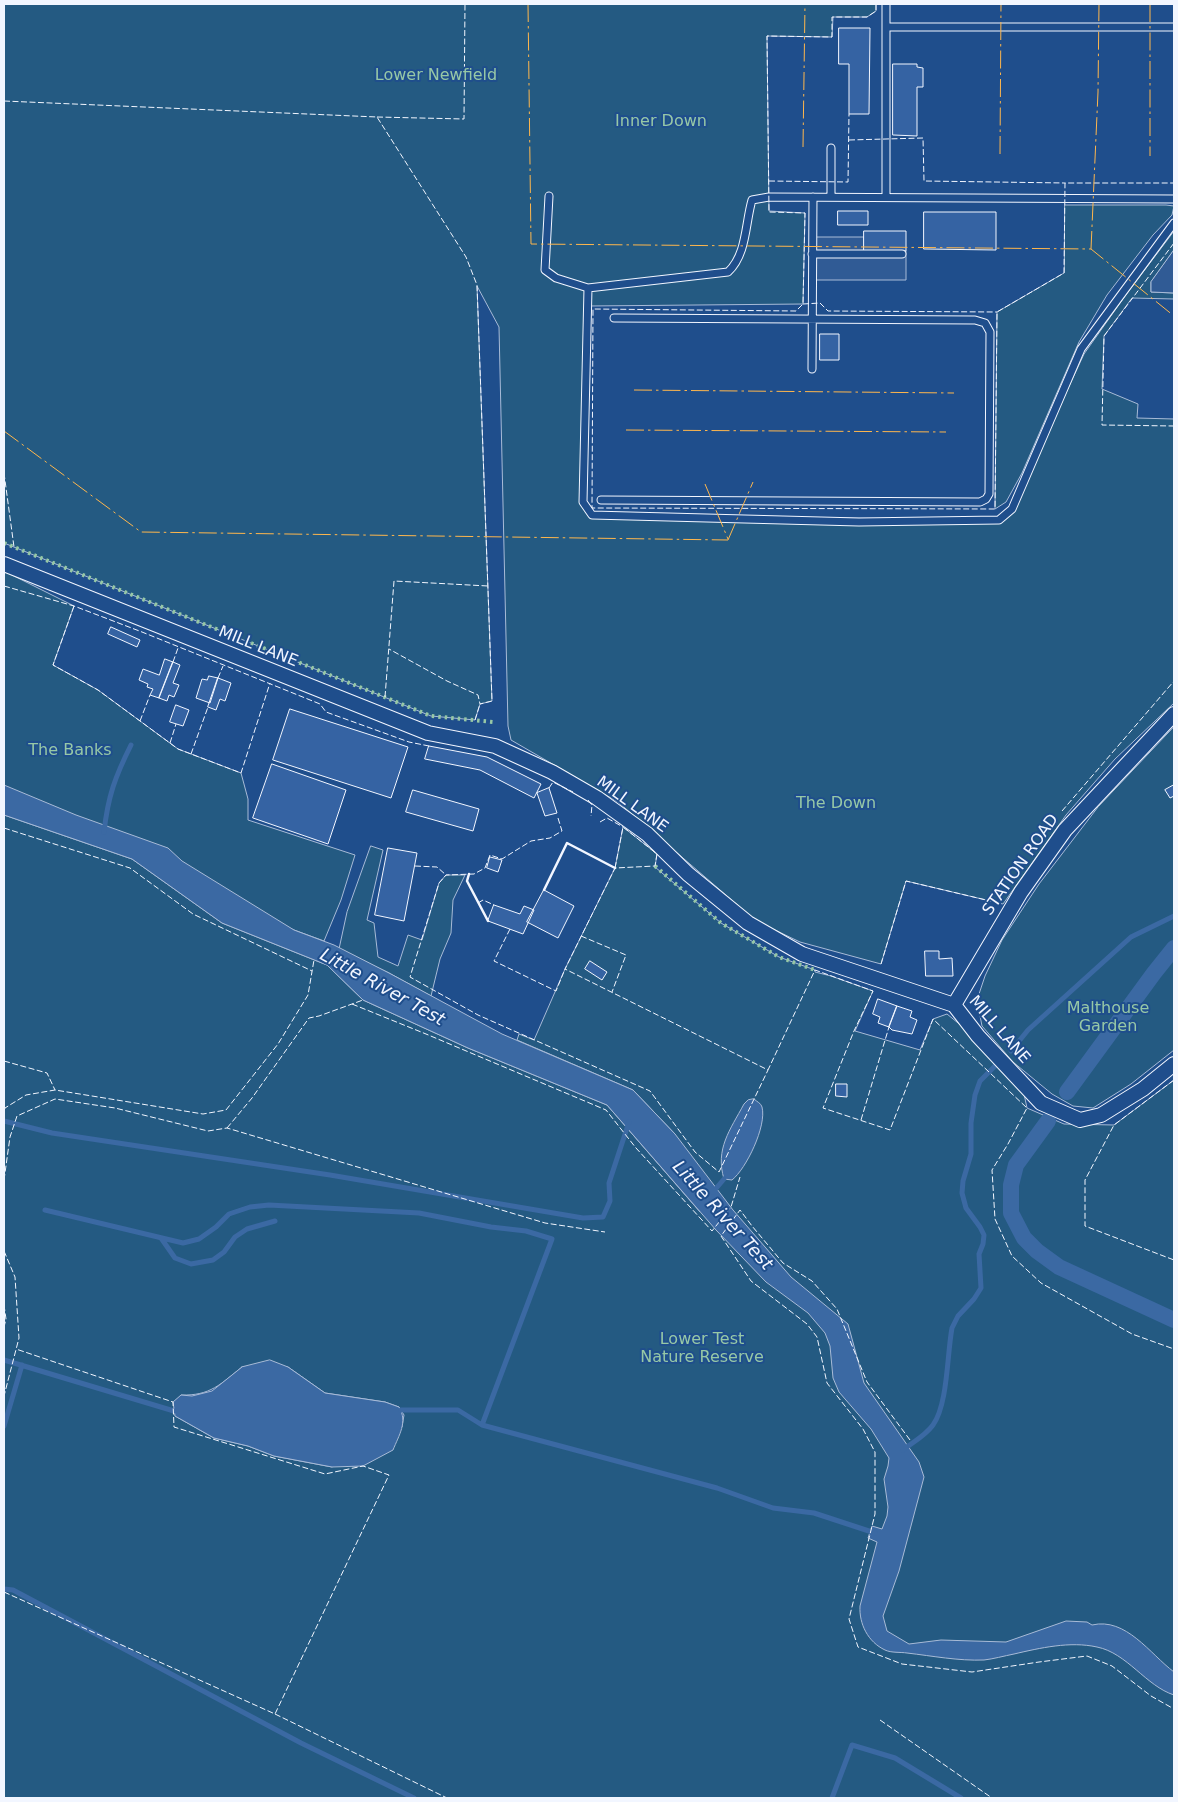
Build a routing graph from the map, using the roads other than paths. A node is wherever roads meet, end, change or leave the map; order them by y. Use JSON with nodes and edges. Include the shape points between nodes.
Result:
{"nodes":[{"id":1,"x":886,"y":4,"type":"edge"},
{"id":2,"x":886,"y":26,"type":"junction"},
{"id":3,"x":1174,"y":27,"type":"edge"},
{"id":4,"x":831,"y":148,"type":"dead end"},
{"id":5,"x":549,"y":196,"type":"dead end"},
{"id":6,"x":813,"y":197,"type":"junction"},
{"id":7,"x":831,"y":197,"type":"junction"},
{"id":8,"x":886,"y":197,"type":"junction"},
{"id":9,"x":1174,"y":199,"type":"edge"},
{"id":10,"x":1174,"y":223,"type":"edge"},
{"id":11,"x":812,"y":254,"type":"junction"},
{"id":12,"x":902,"y":254,"type":"dead end"},
{"id":13,"x":588,"y":288,"type":"junction"},
{"id":14,"x":614,"y":318,"type":"dead end"},
{"id":15,"x":812,"y":318,"type":"junction"},
{"id":16,"x":812,"y":369,"type":"dead end"},
{"id":17,"x":601,"y":500,"type":"dead end"},
{"id":18,"x":4,"y":564,"type":"edge"},
{"id":19,"x":1174,"y":714,"type":"edge"},
{"id":20,"x":954,"y":1004,"type":"junction"},
{"id":21,"x":1174,"y":1064,"type":"edge"}],
"edges":[{"from":1,"to":2,"type":"lane"},
{"from":2,"to":3,"type":"lane"},
{"from":2,"to":8,"type":"lane"},
{"from":4,"to":7,"type":"lane"},
{"from":5,"to":13,"type":"lane","via":[[545,270],[556,278]]},
{"from":6,"to":7,"type":"lane"},
{"from":6,"to":11,"type":"lane"},
{"from":6,"to":13,"type":"lane","via":[[752,200],[747,231],[736,265],[728,272]]},
{"from":7,"to":8,"type":"lane"},
{"from":8,"to":9,"type":"lane"},
{"from":10,"to":13,"type":"lane","via":[[1081,350],[1012,509],[999,520],[858,522],[592,515],[583,502]]},
{"from":11,"to":12,"type":"lane"},
{"from":11,"to":15,"type":"lane"},
{"from":14,"to":15,"type":"lane"},
{"from":15,"to":16,"type":"lane"},
{"from":15,"to":17,"type":"lane","via":[[975,320],[985,323],[990,332],[989,494],[986,499],[980,502]]},
{"from":18,"to":20,"type":"street","name":"MILL LANE","via":[[428,733],[494,746],[544,768],[597,798],[647,834],[688,874],[748,923],[802,954]]},
{"from":19,"to":20,"type":"street","name":"STATION ROAD","via":[[1065,830],[1021,892]]},
{"from":20,"to":21,"type":"street","name":"MILL LANE","via":[[978,1036],[1041,1103],[1080,1120],[1101,1115],[1143,1089]]}]}
